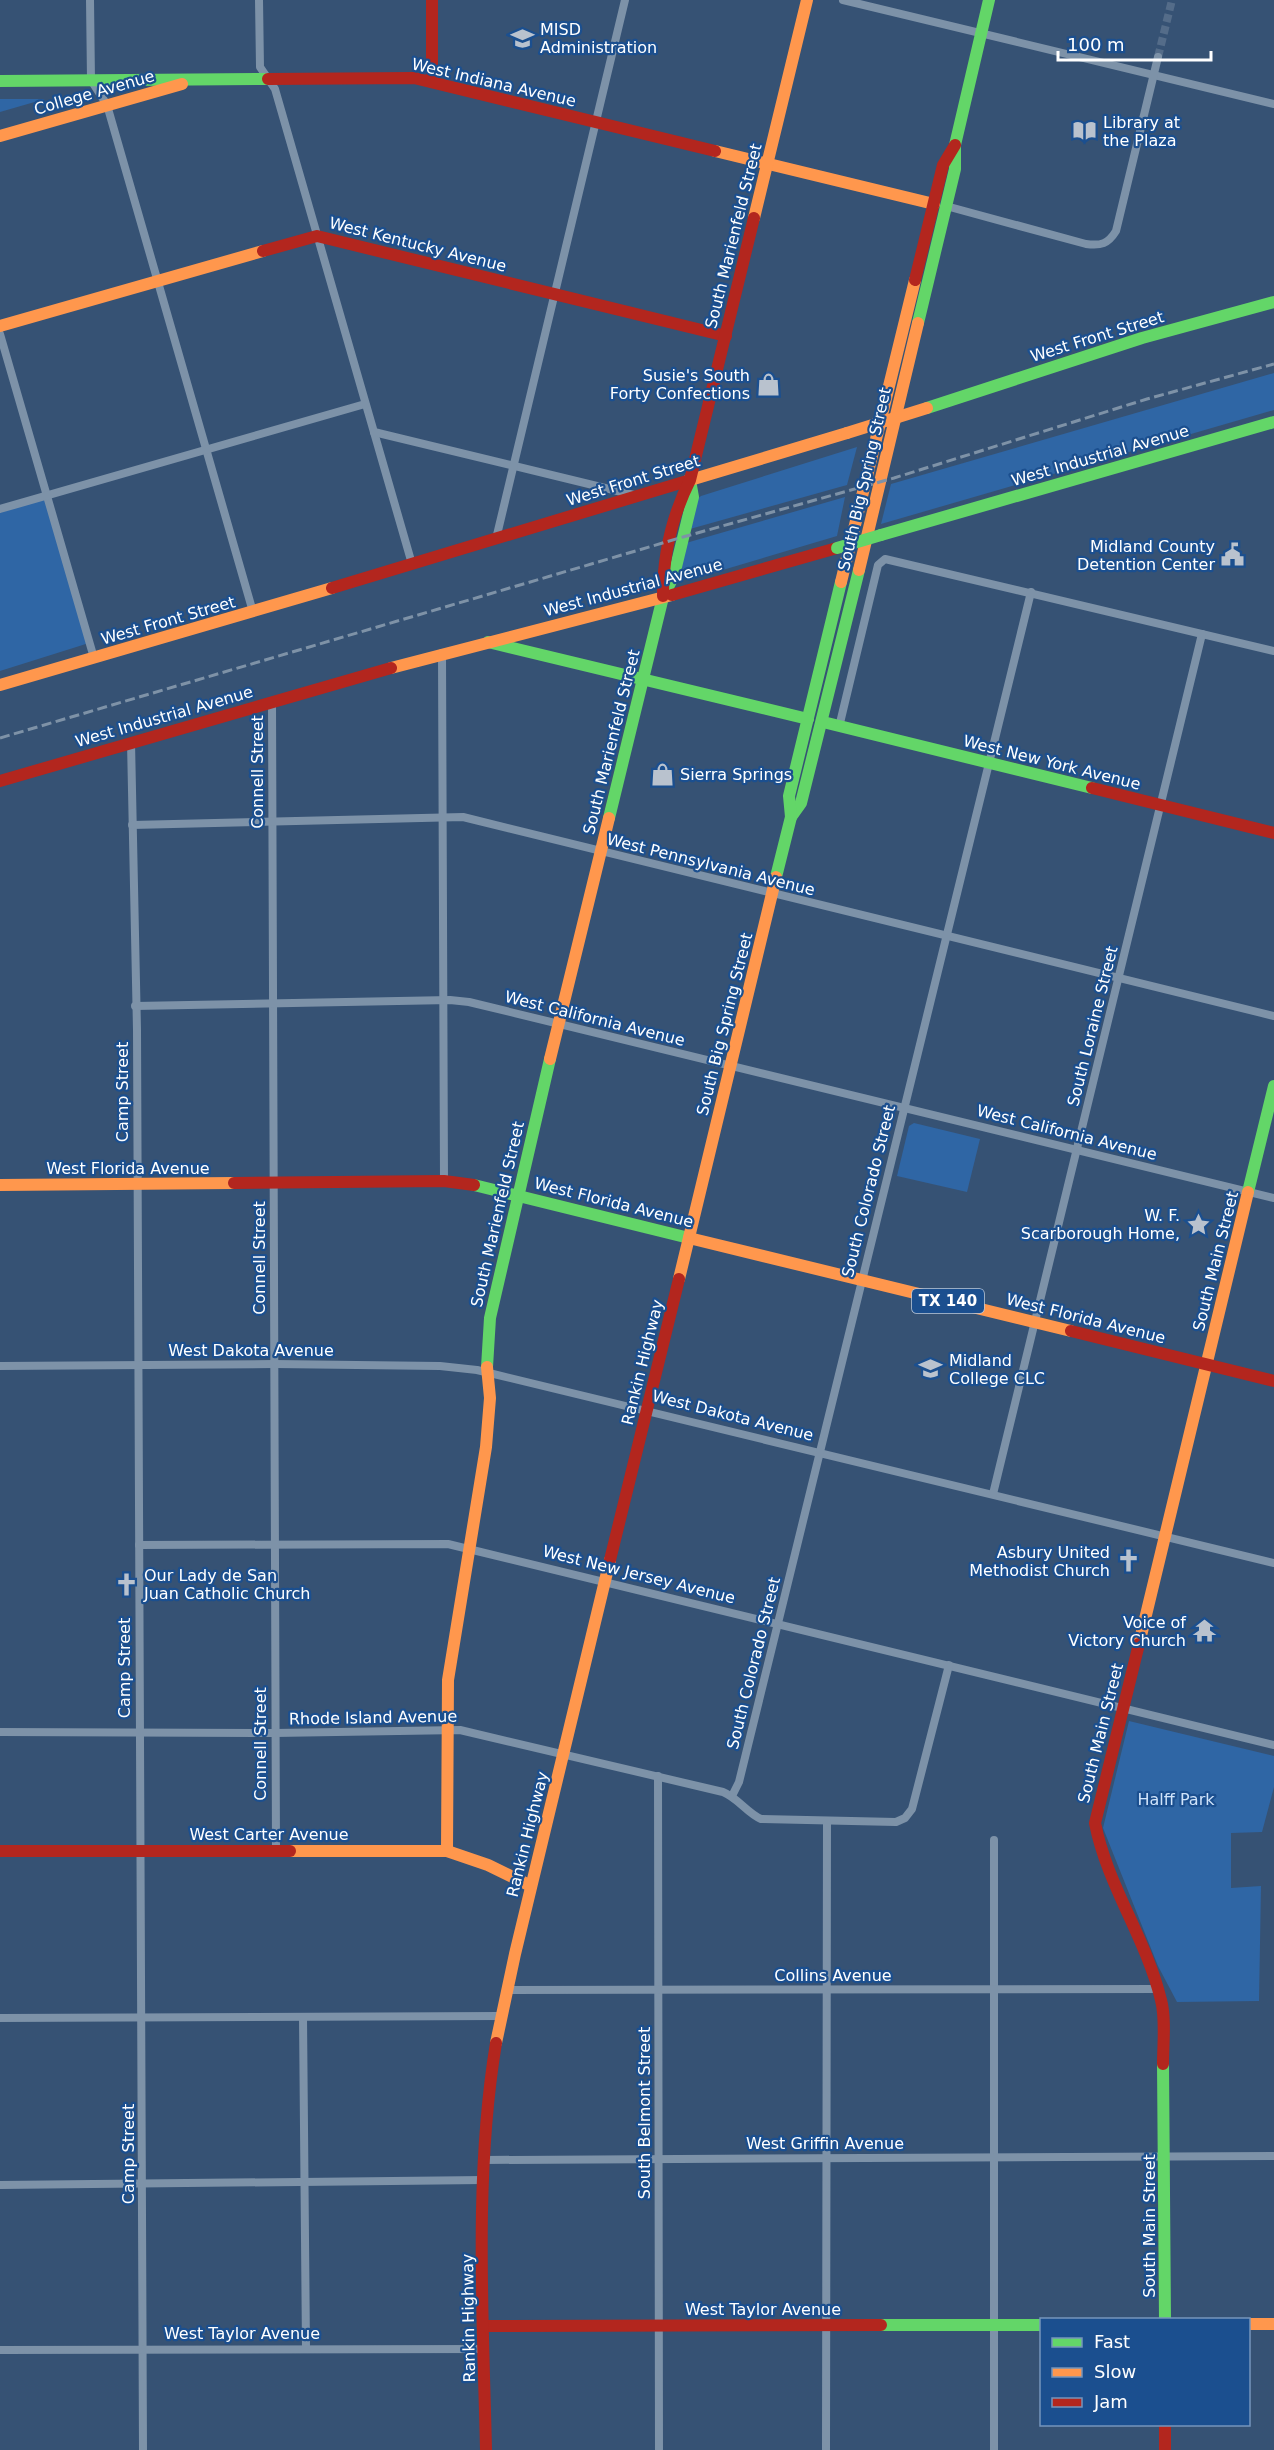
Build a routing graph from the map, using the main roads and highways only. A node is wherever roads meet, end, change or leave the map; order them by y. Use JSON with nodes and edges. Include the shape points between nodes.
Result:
{"nodes":[{"id":1,"x":432,"y":0,"type":"edge"},
{"id":2,"x":807,"y":0,"type":"edge"},
{"id":3,"x":989,"y":0,"type":"edge"},
{"id":4,"x":197,"y":79,"type":"junction"},
{"id":5,"x":0,"y":81,"type":"edge"},
{"id":6,"x":432,"y":82,"type":"junction"},
{"id":7,"x":0,"y":136,"type":"edge"},
{"id":8,"x":767,"y":164,"type":"junction"},
{"id":9,"x":940,"y":205,"type":"junction"},
{"id":10,"x":1274,"y":302,"type":"edge"},
{"id":11,"x":0,"y":326,"type":"edge"},
{"id":12,"x":726,"y":336,"type":"junction"},
{"id":13,"x":1274,"y":422,"type":"edge"},
{"id":14,"x":690,"y":480,"type":"junction"},
{"id":15,"x":663,"y":597,"type":"junction"},
{"id":16,"x":485,"y":642,"type":"junction"},
{"id":17,"x":643,"y":680,"type":"junction"},
{"id":18,"x":0,"y":685,"type":"edge"},
{"id":19,"x":808,"y":719,"type":"junction"},
{"id":20,"x":823,"y":722,"type":"junction"},
{"id":21,"x":0,"y":781,"type":"edge"},
{"id":22,"x":791,"y":818,"type":"junction"},
{"id":23,"x":1274,"y":833,"type":"edge"},
{"id":24,"x":1274,"y":1086,"type":"edge"},
{"id":25,"x":0,"y":1185,"type":"edge"},
{"id":26,"x":517,"y":1195,"type":"junction"},
{"id":27,"x":689,"y":1238,"type":"junction"},
{"id":28,"x":1207,"y":1365,"type":"junction"},
{"id":29,"x":1274,"y":1381,"type":"edge"},
{"id":30,"x":0,"y":1851,"type":"edge"},
{"id":31,"x":447,"y":1851,"type":"junction"},
{"id":32,"x":531,"y":1886,"type":"junction"},
{"id":33,"x":1165,"y":2318,"type":"edge"},
{"id":34,"x":1250,"y":2324,"type":"edge"},
{"id":35,"x":1274,"y":2324,"type":"edge"},
{"id":36,"x":1040,"y":2325,"type":"edge"},
{"id":37,"x":484,"y":2326,"type":"junction"},
{"id":38,"x":1165,"y":2426,"type":"edge"},
{"id":39,"x":486,"y":2450,"type":"edge"},
{"id":40,"x":1165,"y":2450,"type":"edge"}],
"edges":[{"from":1,"to":6,"type":"main road"},
{"from":2,"to":8,"type":"main road","name":"South Marienfeld Street"},
{"from":3,"to":9,"type":"main road","name":"South Big Spring Street","via":[[955,145],[943,165]]},
{"from":4,"to":5,"type":"main road","name":"West Indiana Avenue"},
{"from":4,"to":6,"type":"main road","name":"West Indiana Avenue","via":[[414,78]]},
{"from":4,"to":7,"type":"main road","name":"College Avenue"},
{"from":6,"to":8,"type":"main road","name":"West Indiana Avenue"},
{"from":8,"to":9,"type":"main road","name":"West Indiana Avenue"},
{"from":8,"to":12,"type":"main road","name":"South Marienfeld Street"},
{"from":9,"to":19,"type":"main road","name":"South Big Spring Street"},
{"from":9,"to":20,"type":"main road","name":"South Big Spring Street"},
{"from":10,"to":14,"type":"main road","name":"West Front Street","bridge":true,"via":[[1142,338]]},
{"from":11,"to":12,"type":"main road","name":"West Kentucky Avenue","via":[[317,236]]},
{"from":12,"to":14,"type":"main road","name":"South Marienfeld Street"},
{"from":13,"to":15,"type":"main road","name":"West Industrial Avenue","bridge":true},
{"from":14,"to":15,"type":"main road","name":"South Marienfeld Street","via":[[680,499],[661,577]]},
{"from":14,"to":18,"type":"main road","name":"West Front Street"},
{"from":15,"to":16,"type":"main road","name":"West Industrial Avenue"},
{"from":15,"to":17,"type":"main road","name":"South Marienfeld Street"},
{"from":16,"to":17,"type":"main road"},
{"from":16,"to":21,"type":"main road","name":"West Industrial Avenue"},
{"from":17,"to":19,"type":"main road"},
{"from":17,"to":26,"type":"main road","name":"South Marienfeld Street"},
{"from":19,"to":22,"type":"main road","name":"South Big Spring Street","via":[[789,796]]},
{"from":20,"to":22,"type":"main road","name":"South Big Spring Street","via":[[801,803]]},
{"from":20,"to":23,"type":"main road","name":"West New York Avenue"},
{"from":22,"to":27,"type":"main road","name":"South Big Spring Street"},
{"from":24,"to":28,"type":"main road","name":"South Main Street"},
{"from":25,"to":26,"type":"main road","name":"West Florida Avenue","via":[[444,1181]]},
{"from":26,"to":27,"type":"main road","name":"West Florida Avenue"},
{"from":26,"to":31,"type":"main road","name":"South Marienfeld Street","via":[[488,1329],[490,1411],[451,1656]]},
{"from":27,"to":28,"type":"main road","name":"West Florida Avenue","number":"TX 140"},
{"from":27,"to":32,"type":"main road","name":"Rankin Highway"},
{"from":28,"to":29,"type":"main road","number":"TX 140"},
{"from":28,"to":33,"type":"main road","name":"South Main Street","via":[[1095,1832],[1159,1989],[1163,2010]]},
{"from":30,"to":31,"type":"main road","name":"West Carter Avenue"},
{"from":31,"to":32,"type":"main road","name":"West Carter Avenue"},
{"from":32,"to":37,"type":"main road","name":"Rankin Highway","via":[[493,2066],[484,2160]]},
{"from":34,"to":35,"type":"main road"},
{"from":36,"to":37,"type":"main road","name":"West Taylor Avenue"},
{"from":37,"to":39,"type":"main road","name":"Rankin Highway"},
{"from":38,"to":40,"type":"main road"}]}
